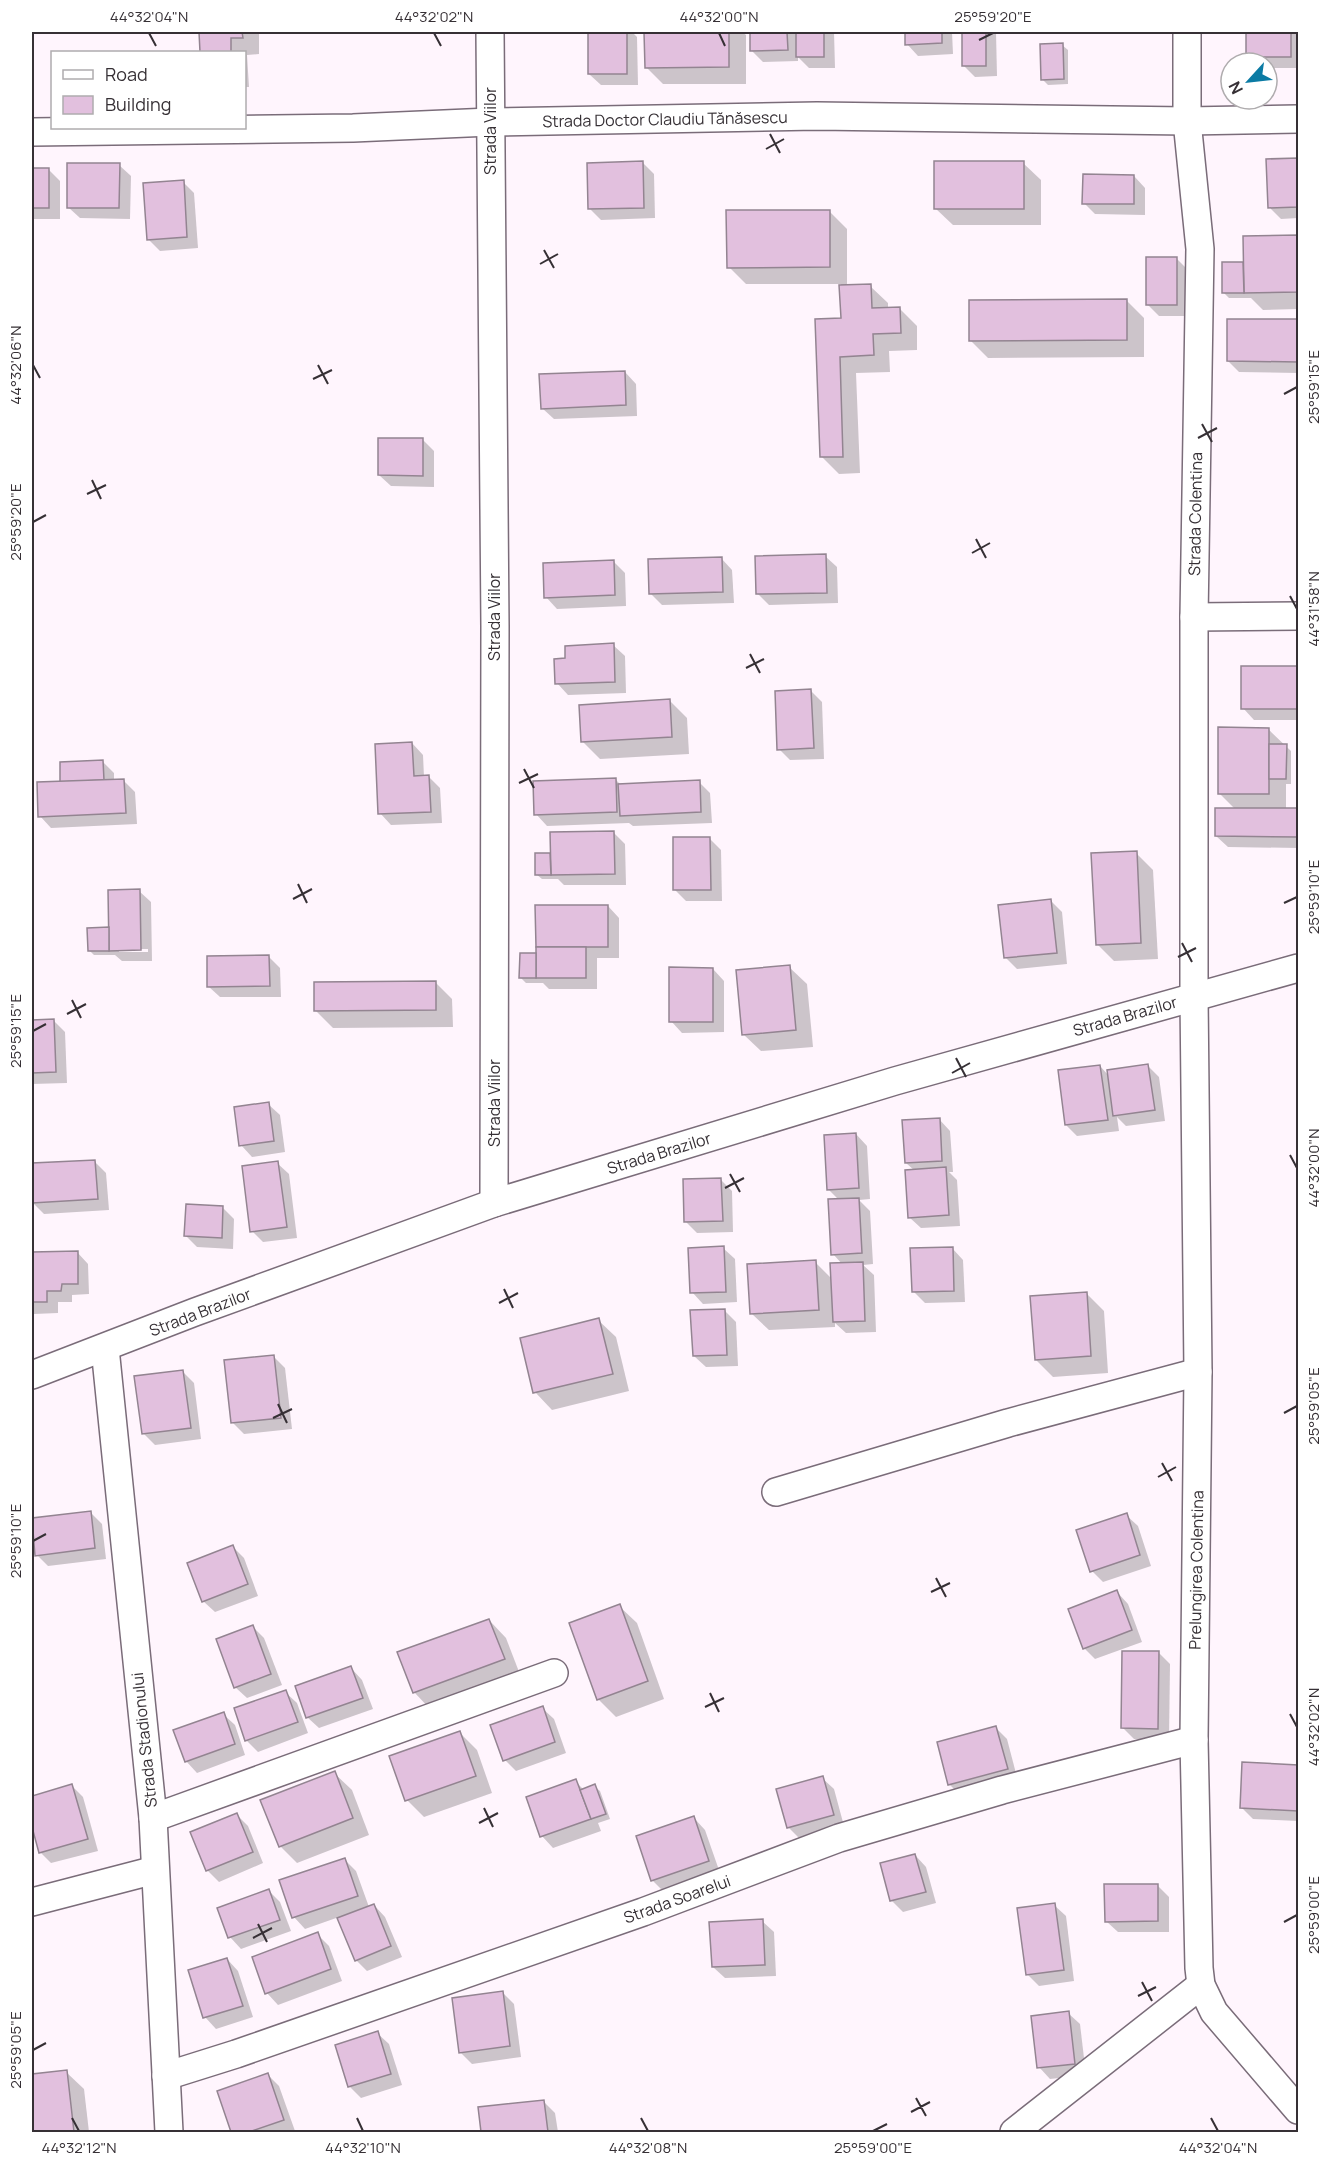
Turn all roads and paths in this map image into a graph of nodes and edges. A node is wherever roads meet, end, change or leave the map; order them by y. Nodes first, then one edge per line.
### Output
1 (490, 32) edge
2 (1187, 32) edge
3 (1299, 119) edge
4 (490, 122) junction
5 (1187, 122) junction
6 (32, 132) edge
7 (1299, 616) edge
8 (1194, 617) junction
9 (1299, 968) edge
10 (1194, 996) junction
11 (494, 1203) junction
12 (105, 1348) junction
13 (1198, 1372) junction
14 (32, 1375) edge
15 (776, 1491) dead end
16 (554, 1673) dead end
17 (1194, 1740) junction
18 (153, 1818) junction
19 (155, 1870) junction
20 (32, 1902) edge
21 (1201, 1985) junction
22 (166, 2076) junction
23 (1299, 2110) edge
24 (169, 2133) edge
25 (1014, 2133) edge

1 - 4 street, Strada Viilor
2 - 5 street, Strada Colentina
3 - 5 street, Strada Doctor Claudiu Tănăsescu
4 - 5 street, Strada Doctor Claudiu Tănăsescu
4 - 6 street, Strada Doctor Claudiu Tănăsescu
4 - 11 street, Strada Viilor
5 - 8 street, Strada Colentina
7 - 8 street
8 - 10 street, Strada Colentina
9 - 10 street, Strada Brazilor
10 - 11 street, Strada Brazilor
10 - 13 street, Prelungirea Colentina
11 - 12 street, Strada Brazilor
12 - 14 street, Strada Brazilor
12 - 18 street, Strada Stadionului
13 - 15 street
13 - 17 street, Prelungirea Colentina
16 - 18 street
17 - 21 street, Prelungirea Colentina
17 - 22 street, Strada Soarelui
18 - 19 street, Strada Stadionului
19 - 20 street
19 - 22 street, Strada Stadionului
21 - 23 street, Prelungirea Colentina
21 - 25 street
22 - 24 street, Strada Stadionului

